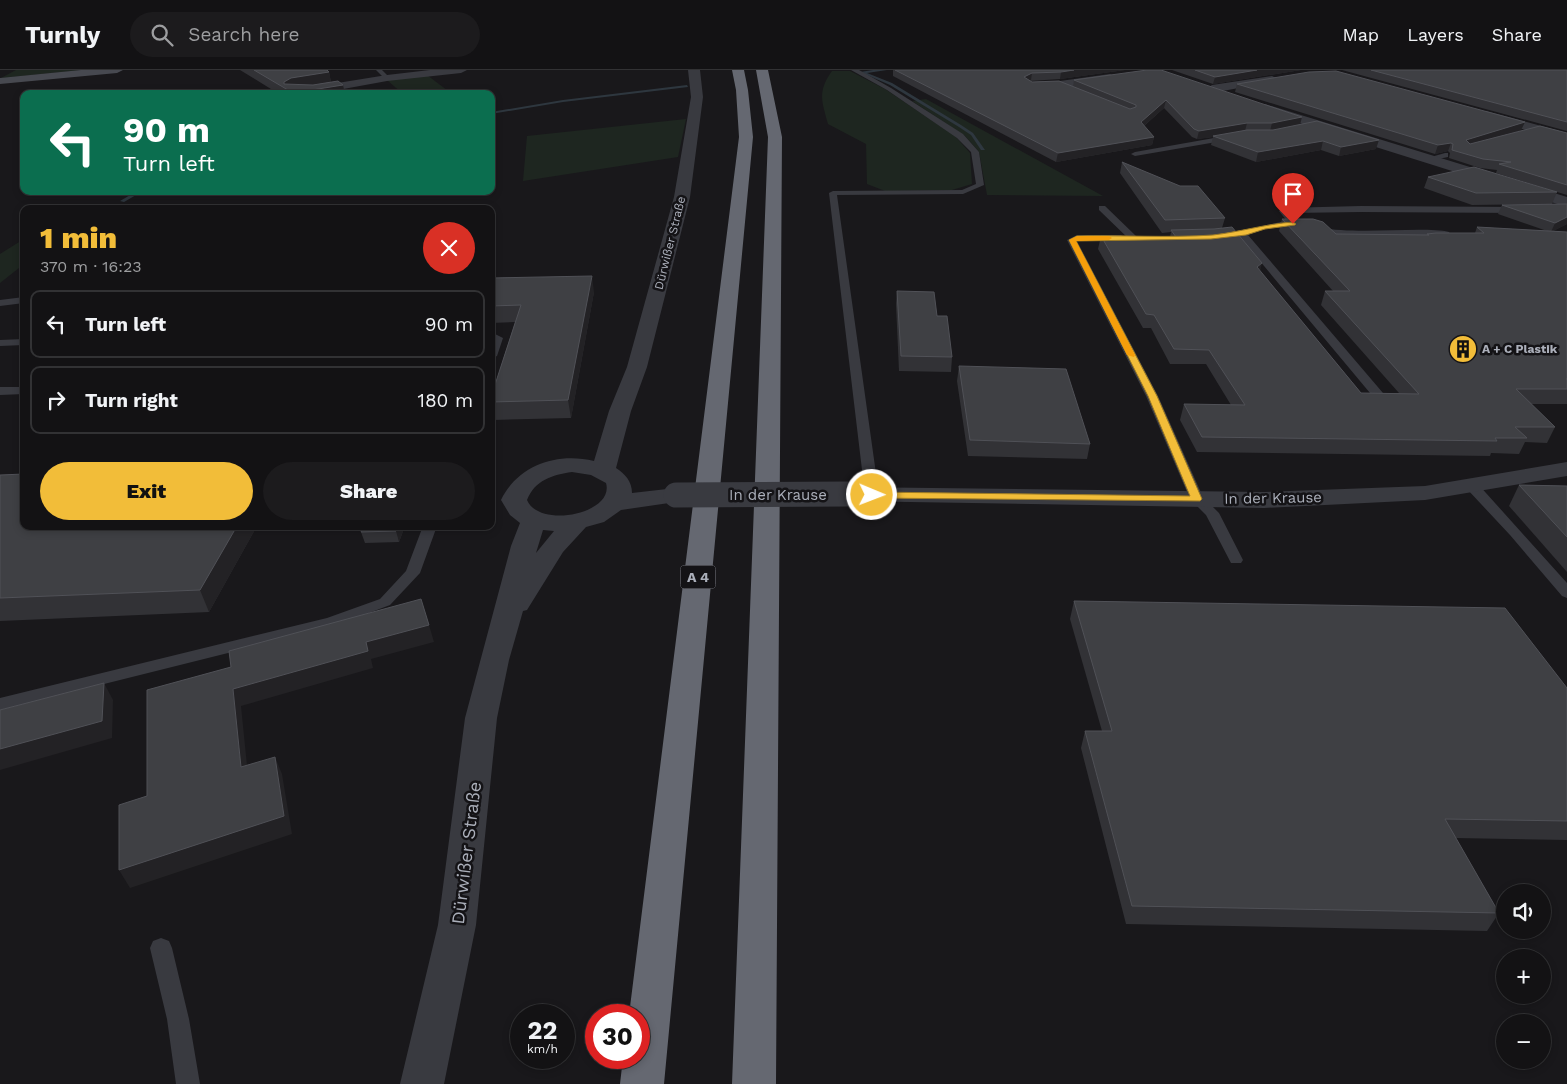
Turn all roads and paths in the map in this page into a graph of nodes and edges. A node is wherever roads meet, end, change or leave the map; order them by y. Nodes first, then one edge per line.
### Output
1 (117, 70) edge
2 (461, 70) edge
3 (694, 70) edge
4 (738, 70) edge
5 (762, 70) edge
6 (854, 70) edge
7 (383, 74) edge
8 (1118, 76) edge
9 (1288, 77) edge
10 (0, 81) edge
11 (1031, 85) edge
12 (312, 90) edge
13 (1475, 111) edge
14 (1321, 125) junction
15 (1306, 129) edge
16 (1539, 129) junction
17 (1519, 134) edge
18 (1236, 136) edge
19 (1567, 137) edge
20 (1135, 154) edge
21 (1445, 155) edge
22 (1428, 159) junction
23 (1565, 207) edge
24 (1102, 208) dead end
25 (1528, 210) edge
26 (1293, 224) junction
27 (1241, 233) junction
28 (1455, 234) edge
29 (1211, 237) edge
30 (20, 300) edge
31 (0, 303) edge
32 (20, 342) edge
33 (0, 343) edge
34 (0, 390) edge
35 (20, 390) edge
36 (1379, 396) edge
37 (620, 412) junction
38 (572, 465) junction
39 (1567, 469) edge
40 (1472, 486) junction
41 (622, 489) junction
42 (860, 495) junction
43 (1197, 499) junction
44 (534, 520) junction
45 (577, 522) junction
46 (429, 530) edge
47 (1236, 560) dead end
48 (1567, 593) edge
49 (506, 622) junction
50 (0, 704) edge
51 (162, 948) dead end
52 (188, 1084) edge
53 (422, 1084) edge
54 (642, 1084) edge
55 (754, 1084) edge

1 - 10 main road
2 - 7 street
3 - 37 street, Dürwißer Straße
4 - 54 highway, A 4
5 - 55 highway
6 - 42 lane
7 - 12 street
8 - 11 street
9 - 14 street
13 - 16 street
14 - 15 lane
14 - 22 street
16 - 17 lane
16 - 19 street
18 - 20 lane
21 - 22 lane
22 - 23 street
24 - 43 lane
25 - 26 lane
26 - 27 lane
26 - 28 lane
27 - 29 lane
27 - 36 lane
30 - 31 lane
32 - 33 lane
34 - 35 lane
37 - 38 street, Dürwißer Straße
37 - 41 street, Dürwißer Straße
38 - 41 street
38 - 44 street
39 - 40 street, In der Krause
40 - 43 street, In der Krause
40 - 48 lane
41 - 42 street, In der Krause, bridge
41 - 45 street
42 - 43 street, In der Krause
43 - 47 lane
44 - 45 street
44 - 49 street, Dürwißer Straße
45 - 49 street, Dürwißer Straße
46 - 50 lane
49 - 53 street, Dürwißer Straße
51 - 52 lane

